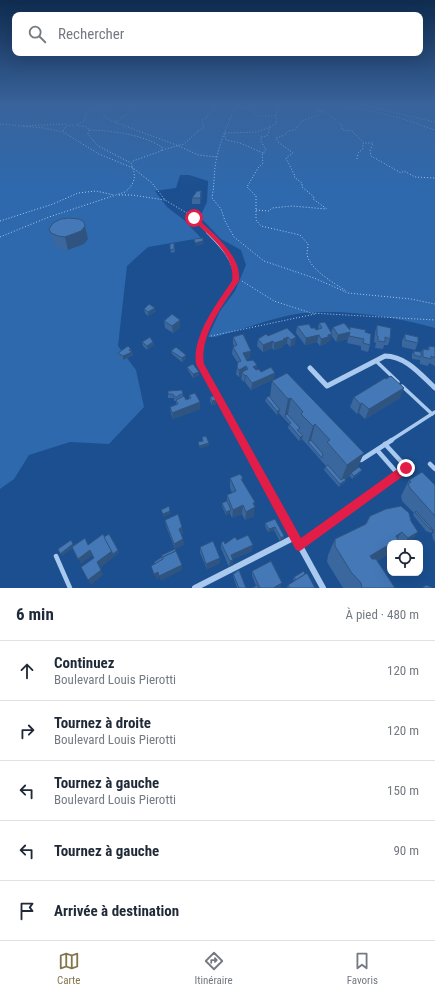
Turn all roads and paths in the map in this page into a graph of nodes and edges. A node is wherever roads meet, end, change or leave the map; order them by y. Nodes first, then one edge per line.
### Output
1 (59, 131) edge
2 (89, 131) edge
3 (102, 131) edge
4 (140, 131) edge
5 (196, 131) edge
6 (258, 131) edge
7 (269, 131) edge
8 (288, 131) edge
9 (352, 131) edge
10 (63, 132) joint
11 (224, 133) junction
12 (364, 143) junction
13 (179, 146) junction
14 (161, 150) junction
15 (264, 153) junction
16 (368, 155) dead end
17 (370, 156) junction
18 (218, 157) junction
19 (357, 159) dead end
20 (132, 163) junction
21 (133, 168) junction
22 (435, 178) edge
23 (116, 195) junction
24 (165, 200) junction
25 (256, 210) junction
26 (194, 218) joint
27 (0, 221) edge
28 (0, 237) edge
29 (236, 275) junction
30 (348, 293) junction
31 (435, 304) edge
32 (318, 314) junction
33 (435, 320) edge
34 (204, 336) junction
35 (376, 361) junction
36 (310, 368) dead end
37 (435, 388) edge
38 (433, 413) edge
39 (385, 444) junction
40 (376, 450) junction
41 (356, 454) edge
42 (430, 464) dead end
43 (435, 469) edge
44 (398, 474) junction
45 (295, 537) junction
46 (300, 546) junction
47 (56, 556) dead end
48 (70, 588) edge
49 (195, 588) edge
50 (323, 588) edge

1 - 10 path
2 - 20 path
3 - 14 path
4 - 13 path
5 - 13 path
6 - 11 path
7 - 15 path
8 - 25 path
9 - 12 path
10 - 21 path
11 - 15 path
11 - 18 path
12 - 17 path
12 - 19 path
13 - 14 path
13 - 18 path
14 - 20 path
15 - 25 path
16 - 17 path
17 - 22 path
18 - 30 path
20 - 21 path
21 - 23 path
21 - 24 path
23 - 24 path
23 - 27 path
23 - 28 path
24 - 26 path
25 - 30 path
26 - 29 street
29 - 32 path
29 - 34 street
30 - 31 path
32 - 33 path
32 - 34 path
34 - 45 street
35 - 36 street
35 - 37 street
35 - 38 lane
38 - 39 lane
39 - 40 lane
39 - 44 lane
40 - 41 lane
40 - 44 lane
42 - 43 lane
44 - 46 lane
45 - 46 street
45 - 49 street
46 - 50 street
47 - 48 lane

